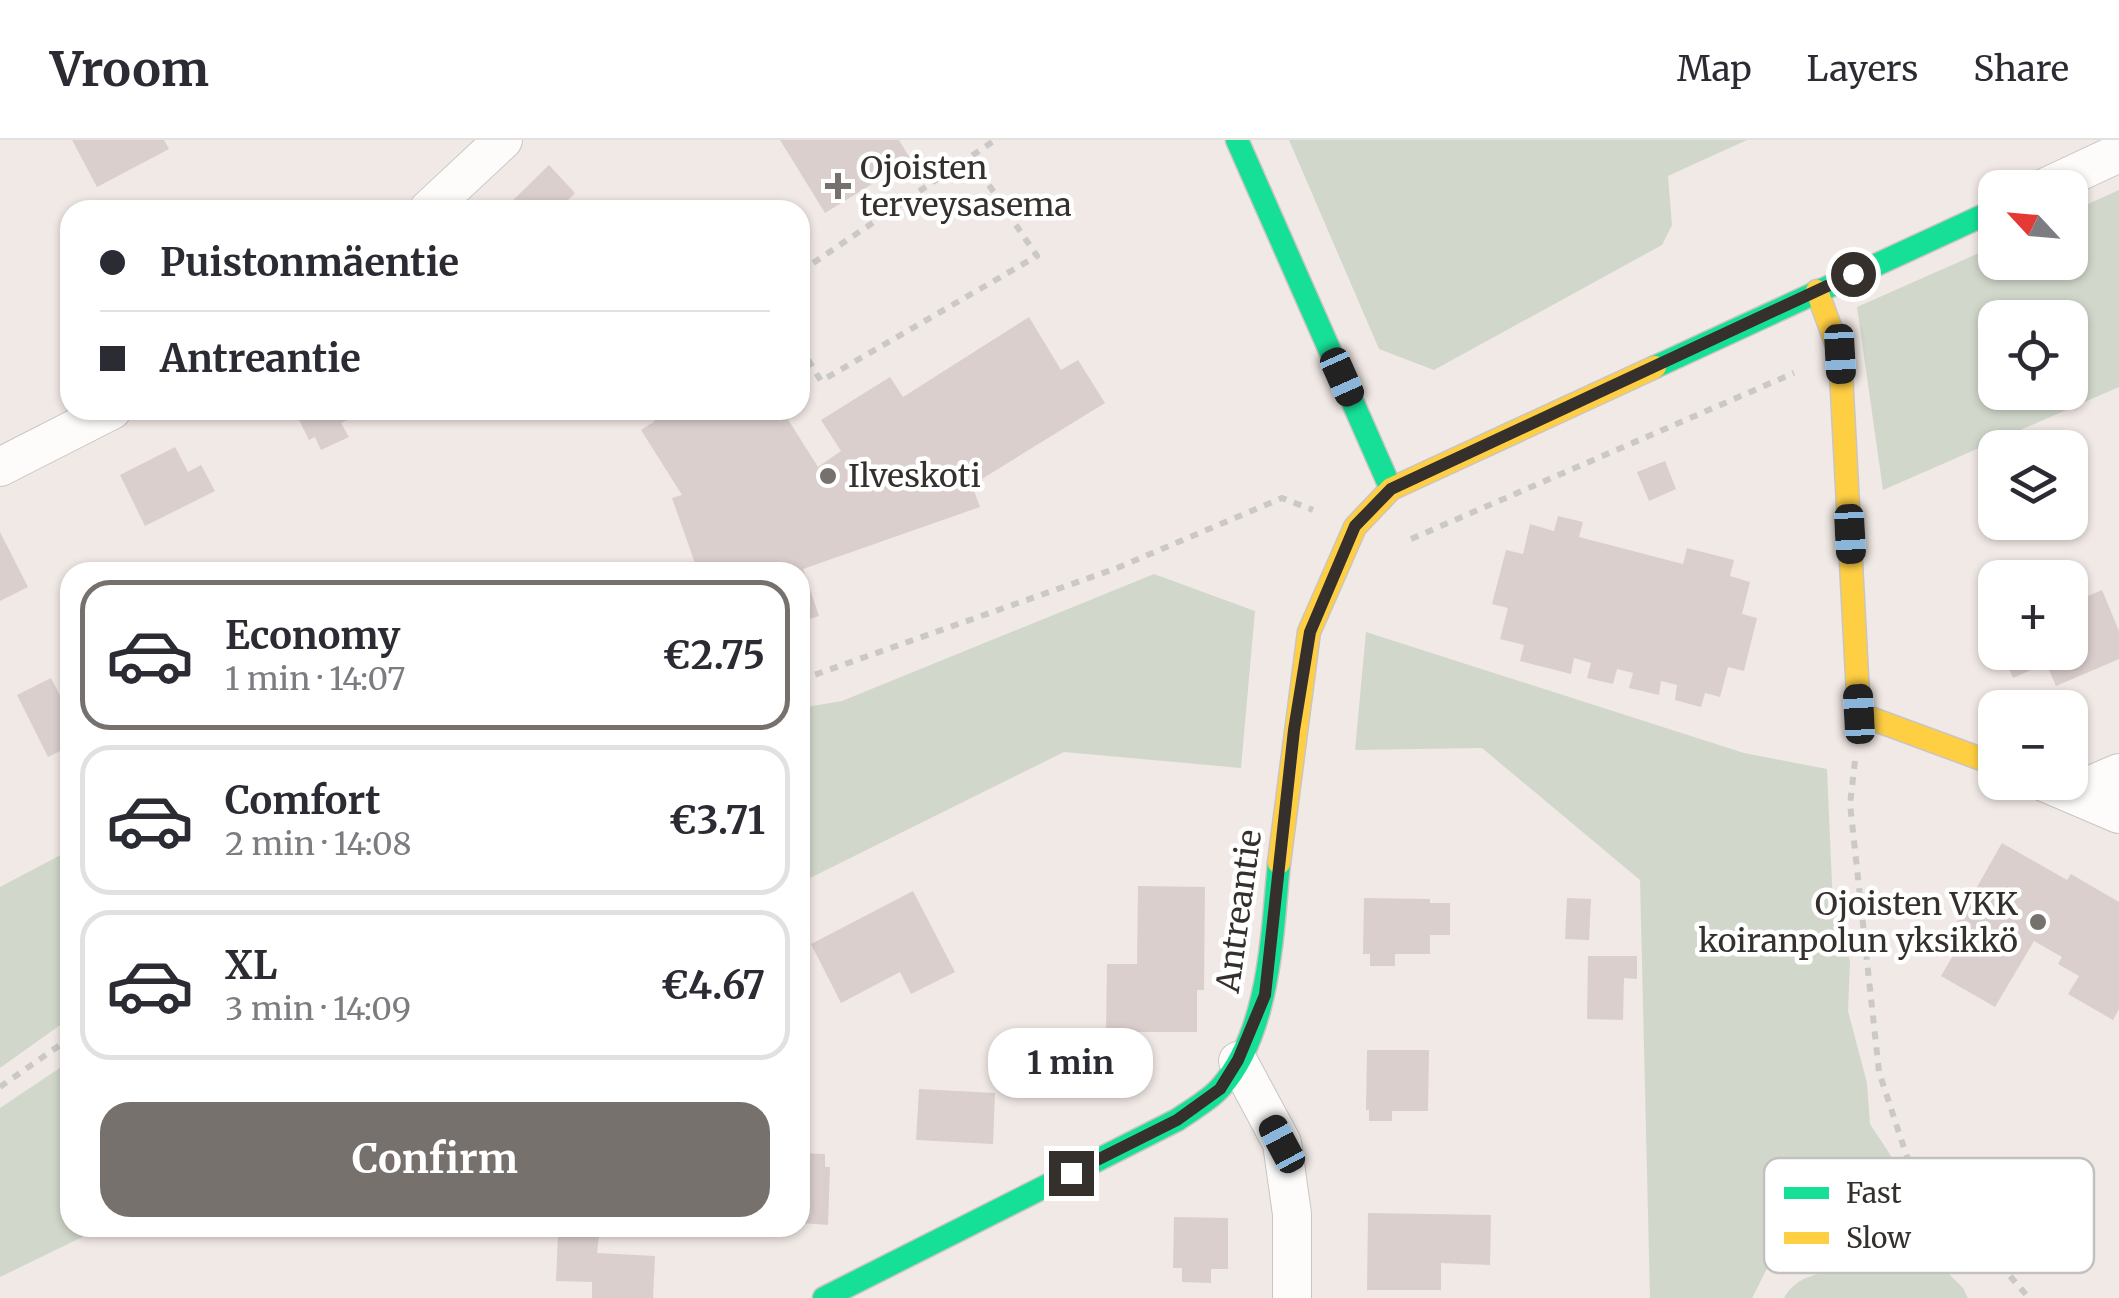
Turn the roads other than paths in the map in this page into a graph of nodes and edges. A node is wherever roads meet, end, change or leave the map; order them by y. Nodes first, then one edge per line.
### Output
1 (503, 140) edge
2 (1237, 140) edge
3 (2119, 153) edge
4 (2083, 170) edge
5 (439, 200) edge
6 (1978, 218) edge
7 (1817, 291) junction
8 (92, 420) edge
9 (0, 467) edge
10 (1391, 489) junction
11 (1978, 758) edge
12 (2119, 773) edge
13 (2088, 781) edge
14 (2086, 800) edge
15 (2119, 814) edge
16 (1238, 1060) junction
17 (824, 1298) edge
18 (1292, 1298) edge

1 - 5 street
2 - 10 street
3 - 4 street
6 - 7 street
7 - 10 street
7 - 11 street
8 - 9 street
10 - 16 street, Antreantie
12 - 13 street
14 - 15 street
16 - 17 street, Antreantie
16 - 18 street

